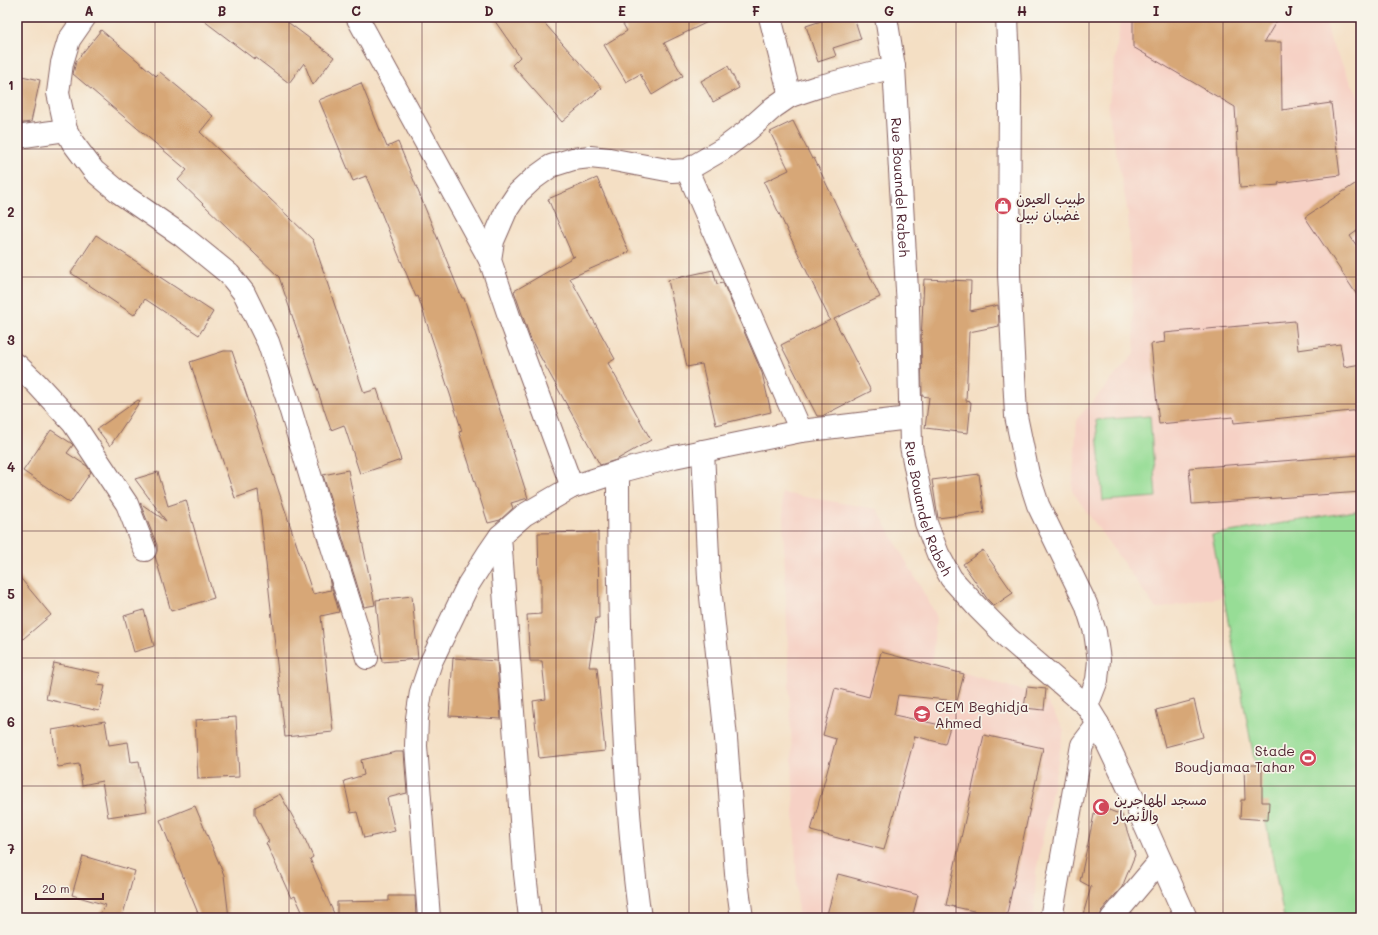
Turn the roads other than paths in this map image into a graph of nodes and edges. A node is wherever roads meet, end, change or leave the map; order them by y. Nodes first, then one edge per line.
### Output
1 (85, 17) edge
2 (357, 17) edge
3 (770, 17) edge
4 (886, 17) edge
5 (1007, 17) edge
6 (894, 67) junction
7 (790, 96) junction
8 (66, 130) junction
9 (17, 137) edge
10 (687, 170) junction
11 (490, 260) junction
12 (17, 364) edge
13 (909, 418) junction
14 (801, 430) junction
15 (704, 451) junction
16 (618, 472) junction
17 (572, 487) junction
18 (500, 536) junction
19 (145, 550) dead end
20 (367, 658) dead end
21 (1092, 715) junction
22 (1160, 861) junction
23 (429, 918) edge
24 (530, 918) edge
25 (640, 918) edge
26 (742, 918) edge
27 (1051, 918) edge
28 (1112, 918) edge
29 (1186, 918) edge

1 - 8 street
2 - 11 street
3 - 7 street
4 - 6 street, Rue Bouandel Rabeh
5 - 21 street
6 - 7 street
6 - 13 street, Rue Bouandel Rabeh
7 - 10 street
8 - 9 street
8 - 20 street
10 - 11 street
10 - 14 street
11 - 17 street
12 - 19 street
13 - 14 street
13 - 21 street, Rue Bouandel Rabeh
14 - 15 street
15 - 16 street
15 - 26 street
16 - 17 street
16 - 25 street
17 - 18 street
18 - 23 street
18 - 24 street
21 - 22 street, Rue Bouandel Rabeh
21 - 27 street
22 - 28 street
22 - 29 street, Rue Bouandel Rabeh

